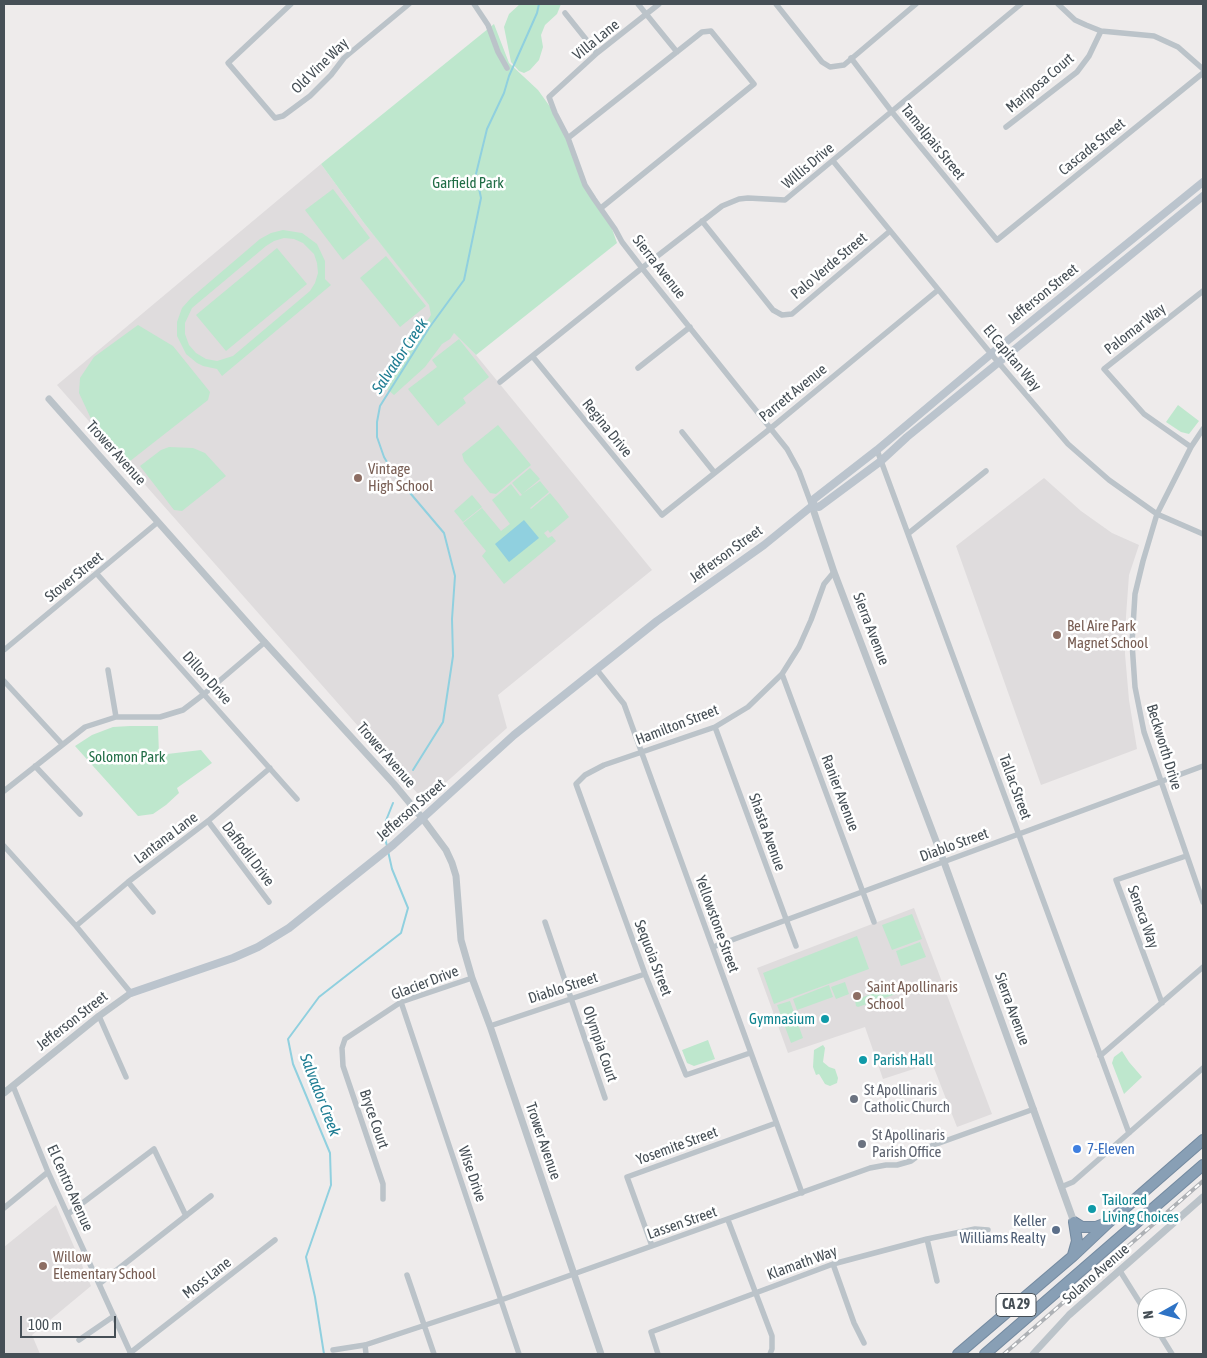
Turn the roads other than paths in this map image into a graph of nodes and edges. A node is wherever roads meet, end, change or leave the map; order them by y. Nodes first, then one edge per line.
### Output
1 (291, 4) edge
2 (409, 4) edge
3 (474, 4) edge
4 (638, 4) edge
5 (659, 4) edge
6 (776, 4) edge
7 (916, 4) edge
8 (1021, 4) edge
9 (1058, 4) edge
10 (565, 13) dead end
11 (646, 15) junction
12 (1101, 30) junction
13 (677, 52) junction
14 (597, 54) junction
15 (851, 58) junction
16 (507, 68) dead end
17 (1203, 71) edge
18 (549, 97) joint
19 (892, 112) junction
20 (1006, 127) dead end
21 (568, 138) junction
22 (833, 161) junction
23 (1203, 182) edge
24 (1203, 196) edge
25 (601, 208) junction
26 (702, 221) junction
27 (890, 231) junction
28 (997, 240) joint
29 (642, 268) junction
30 (938, 290) junction
31 (1203, 291) edge
32 (690, 327) junction
33 (991, 354) junction
34 (533, 357) junction
35 (999, 363) junction
36 (638, 368) dead end
37 (500, 382) dead end
38 (48, 399) dead end
39 (771, 428) junction
40 (1203, 429) edge
41 (682, 432) dead end
42 (1191, 447) junction
43 (877, 450) junction
44 (882, 461) junction
45 (986, 471) dead end
46 (714, 472) junction
47 (812, 506) junction
48 (662, 514) joint
49 (1157, 514) junction
50 (158, 522) junction
51 (909, 533) junction
52 (1203, 534) edge
53 (834, 572) junction
54 (97, 574) junction
55 (265, 642) junction
56 (4, 650) edge
57 (108, 670) dead end
58 (597, 670) junction
59 (782, 674) junction
60 (4, 681) edge
61 (204, 694) junction
62 (116, 717) junction
63 (715, 727) junction
64 (62, 744) junction
65 (641, 752) junction
66 (35, 766) junction
67 (1203, 766) edge
68 (270, 768) junction
69 (1161, 782) junction
70 (576, 784) joint
71 (4, 791) edge
72 (297, 799) dead end
73 (80, 814) dead end
74 (423, 819) junction
75 (208, 821) junction
76 (1019, 834) junction
77 (4, 846) edge
78 (1186, 856) junction
79 (944, 862) junction
80 (128, 882) junction
81 (864, 892) junction
82 (269, 902) dead end
83 (1203, 902) edge
84 (153, 912) dead end
85 (786, 920) junction
86 (545, 922) dead end
87 (874, 922) dead end
88 (76, 926) junction
89 (796, 946) dead end
90 (713, 947) junction
91 (1203, 967) edge
92 (645, 974) junction
93 (472, 978) junction
94 (132, 993) junction
95 (571, 999) junction
96 (401, 1002) junction
97 (1162, 1003) junction
98 (99, 1016) junction
99 (490, 1026) junction
100 (342, 1048) joint
101 (750, 1053) junction
102 (1100, 1056) junction
103 (1203, 1068) edge
104 (126, 1077) dead end
105 (13, 1086) junction
106 (4, 1093) edge
107 (605, 1098) dead end
108 (1034, 1109) junction
109 (776, 1123) junction
110 (1129, 1132) junction
111 (1203, 1140) edge
112 (1203, 1165) edge
113 (48, 1172) junction
114 (1062, 1188) junction
115 (802, 1193) junction
116 (211, 1196) dead end
117 (1203, 1198) edge
118 (383, 1199) dead end
119 (4, 1208) edge
120 (68, 1214) junction
121 (186, 1216) junction
122 (728, 1220) junction
123 (1074, 1222) junction
124 (1109, 1222) junction
125 (988, 1230) dead end
126 (927, 1239) junction
127 (275, 1240) dead end
128 (652, 1246) junction
129 (1073, 1256) junction
130 (833, 1264) junction
131 (1120, 1271) junction
132 (408, 1275) dead end
133 (574, 1275) junction
134 (937, 1281) dead end
135 (99, 1284) junction
136 (756, 1294) junction
137 (1137, 1298) edge
138 (501, 1300) junction
139 (114, 1316) junction
140 (424, 1326) junction
141 (1162, 1338) edge
142 (79, 1340) dead end
143 (864, 1342) dead end
144 (365, 1345) junction
145 (333, 1350) dead end
146 (130, 1354) edge
147 (366, 1354) edge
148 (434, 1354) edge
149 (519, 1354) edge
150 (601, 1354) edge
151 (658, 1354) edge
152 (770, 1354) edge
153 (958, 1354) edge
154 (985, 1354) edge
155 (1033, 1354) edge
156 (1172, 1354) edge

1 - 2 street, Old Vine Way
3 - 16 street
4 - 11 street
5 - 11 street, Villa Lane
6 - 15 street
7 - 15 street
8 - 19 street, Willis Drive
9 - 12 street
10 - 14 street
11 - 13 street
11 - 14 street, Villa Lane
12 - 17 street
12 - 20 street, Mariposa Court
13 - 21 street
13 - 25 street
14 - 18 street, Villa Lane
15 - 19 street, Tamalpais Street
17 - 28 street, Cascade Street
18 - 21 street, Sierra Avenue
19 - 22 street, Willis Drive
19 - 28 street, Tamalpais Street
21 - 25 street, Sierra Avenue
22 - 26 street, Willis Drive
22 - 27 street, El Capitan Way
23 - 33 main road, Jefferson Street
24 - 35 main road, Jefferson Street
25 - 29 street, Sierra Avenue
26 - 27 street, Palo Verde Street
26 - 29 street, Willis Drive
27 - 30 street, El Capitan Way
29 - 32 street, Sierra Avenue
29 - 34 street, Willis Drive
30 - 33 street, El Capitan Way
30 - 39 street, Parrett Avenue
31 - 42 street, Palomar Way
32 - 36 street
32 - 39 street, Sierra Avenue
33 - 35 street, El Capitan Way
33 - 43 main road, Jefferson Street
34 - 37 street, Willis Drive
34 - 48 street, Regina Drive
35 - 44 main road, Jefferson Street
35 - 49 street, El Capitan Way
38 - 50 street, Trower Avenue
39 - 46 street, Parrett Avenue
39 - 47 street, Sierra Avenue
40 - 42 street, Beckworth Drive
41 - 46 street
42 - 49 street, Beckworth Drive
43 - 44 street, Tallac Street
43 - 47 main road, Jefferson Street
44 - 47 main road, Jefferson Street
44 - 51 street, Tallac Street
45 - 51 street
46 - 48 street, Parrett Avenue
47 - 53 street, Sierra Avenue
47 - 58 main road, Jefferson Street
49 - 52 street, El Capitan Way
49 - 69 street, Beckworth Drive
50 - 54 street, Stover Street
50 - 55 street, Trower Avenue
51 - 76 street, Tallac Street
53 - 59 street, Hamilton Street
53 - 79 street, Sierra Avenue
54 - 56 street, Stover Street
54 - 61 street, Dillon Drive
55 - 61 street
55 - 74 street, Trower Avenue
57 - 62 street
58 - 65 street, Yellowstone Street
58 - 74 main road, Jefferson Street
59 - 63 street, Hamilton Street
59 - 81 street, Ranier Avenue
60 - 64 street
61 - 62 street
61 - 68 street, Dillon Drive
62 - 64 street
63 - 65 street, Hamilton Street
63 - 85 street, Shasta Avenue
64 - 66 street
65 - 70 street, Hamilton Street
65 - 90 street, Yellowstone Street
66 - 71 street
66 - 73 street
67 - 69 street, Diablo Street
68 - 72 street, Dillon Drive
68 - 75 street, Lantana Lane
69 - 76 street, Diablo Street
69 - 78 street, Beckworth Drive
70 - 92 street, Sequoia Street
74 - 93 street, Trower Avenue
74 - 94 main road, Jefferson Street
75 - 80 street, Lantana Lane
75 - 82 street, Daffodil Drive
76 - 79 street, Diablo Street
76 - 102 street, Tallac Street
77 - 88 street
78 - 83 street, Beckworth Drive
78 - 97 street, Seneca Way
79 - 81 street, Diablo Street
79 - 108 street, Sierra Avenue
80 - 84 street
80 - 88 street, Lantana Lane
81 - 85 street, Diablo Street
81 - 87 street, Ranier Avenue
85 - 89 street, Shasta Avenue
85 - 90 street, Diablo Street
86 - 95 street, Olympia Court
88 - 94 street
90 - 101 street, Yellowstone Street
91 - 97 street
92 - 95 street, Diablo Street
92 - 101 street, Sequoia Street
93 - 96 street, Glacier Drive
93 - 99 street, Trower Avenue
94 - 98 street, Jefferson Street
95 - 99 street, Diablo Street
95 - 107 street, Olympia Court
96 - 100 street, Glacier Drive
96 - 138 street, Wise Drive
97 - 102 street
98 - 104 street
98 - 105 street, Jefferson Street
99 - 133 street, Trower Avenue
100 - 118 street, Bryce Court
101 - 109 street, Yellowstone Street
102 - 110 street, Tallac Street
103 - 110 street
105 - 106 street, Jefferson Street
105 - 113 street, El Centro Avenue
108 - 114 street, Sierra Avenue
108 - 115 street, Lassen Street
109 - 115 street, Yellowstone Street
109 - 128 street, Yosemite Street
110 - 114 street
111 - 124 highway, CA 29
112 - 154 highway, CA 29
113 - 119 street
113 - 120 street, El Centro Avenue
114 - 123 street, Sierra Avenue
115 - 122 street, Lassen Street
116 - 121 street
117 - 131 street, Solano Avenue
120 - 121 street
120 - 135 street, El Centro Avenue
121 - 135 street
122 - 128 street, Lassen Street
122 - 136 street
123 - 124 highway
123 - 129 highway
124 - 129 highway, CA 29
125 - 126 street, Klamath Way
126 - 130 street, Klamath Way
126 - 134 street
127 - 146 street, Moss Lane
128 - 133 street, Lassen Street
129 - 153 highway, CA 29
130 - 136 street, Klamath Way
130 - 143 street
131 - 137 street
131 - 155 street, Solano Avenue
132 - 140 street
133 - 138 street, Lassen Street
133 - 150 street, Trower Avenue
135 - 139 street, El Centro Avenue
136 - 151 street, Klamath Way
136 - 152 street
138 - 140 street, Lassen Street
138 - 149 street, Wise Drive
139 - 142 street
139 - 146 street, El Centro Avenue
140 - 144 street, Lassen Street
140 - 148 street
141 - 156 street
144 - 145 street, Lassen Street
144 - 147 street

